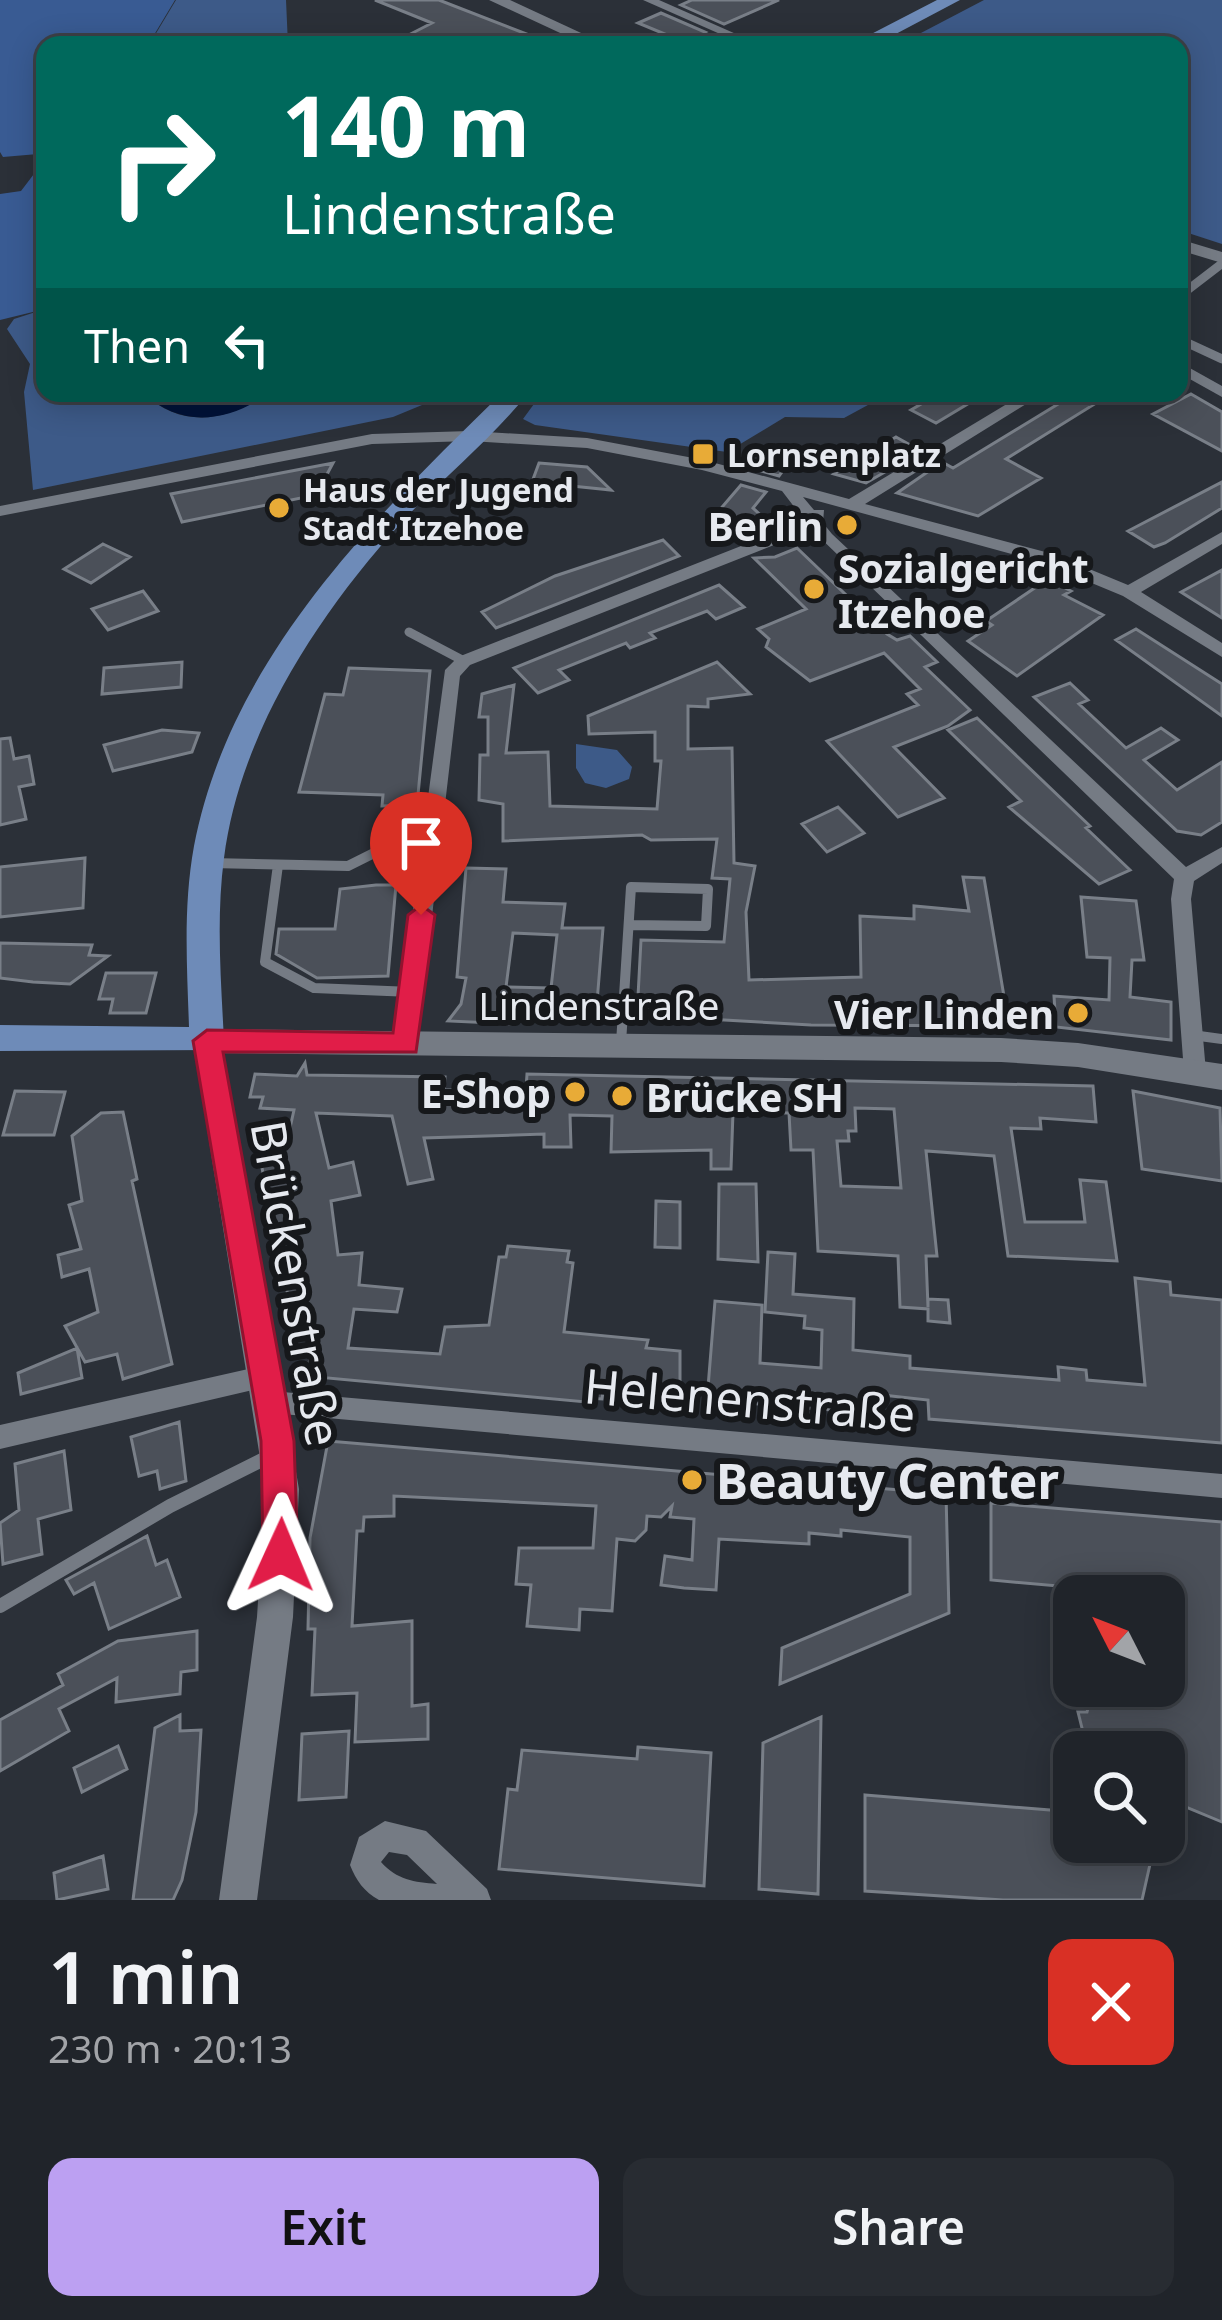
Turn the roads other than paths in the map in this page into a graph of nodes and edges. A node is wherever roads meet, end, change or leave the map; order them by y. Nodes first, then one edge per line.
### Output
1 (497, 0) edge
2 (649, 0) edge
3 (951, 0) edge
4 (579, 36) edge
5 (734, 36) edge
6 (878, 36) edge
7 (1188, 247) edge
8 (1222, 260) edge
9 (1188, 290) edge
10 (1188, 343) edge
11 (1222, 359) edge
12 (1188, 373) edge
13 (1222, 392) edge
14 (506, 402) edge
15 (1021, 402) edge
16 (470, 436) junction
17 (787, 487) junction
18 (824, 497) junction
19 (853, 504) junction
20 (0, 511) edge
21 (815, 523) junction
22 (1222, 537) edge
23 (1129, 592) junction
24 (409, 632) dead end
25 (1222, 651) edge
26 (464, 661) junction
27 (430, 837) junction
28 (1222, 854) edge
29 (207, 862) junction
30 (278, 865) junction
31 (1185, 877) junction
32 (629, 925) junction
33 (412, 992) junction
34 (1192, 1035) junction
35 (0, 1038) edge
36 (1222, 1039) edge
37 (207, 1041) junction
38 (406, 1045) junction
39 (620, 1046) junction
40 (1209, 1074) edge
41 (268, 1389) junction
42 (0, 1437) edge
43 (278, 1452) junction
44 (1222, 1486) edge
45 (0, 1606) edge
46 (238, 1900) edge
47 (462, 1900) edge
48 (476, 1900) edge

1 - 4 street
2 - 5 street
3 - 6 main road
7 - 8 street
8 - 9 street
10 - 11 lane
12 - 13 street
14 - 16 main road
15 - 19 street
16 - 17 street
16 - 20 street
16 - 29 main road
17 - 18 street
17 - 21 street
18 - 19 street
18 - 21 street
19 - 23 street
21 - 26 street
21 - 31 street
22 - 23 street
23 - 25 street
24 - 26 lane
26 - 27 street
27 - 30 lane
27 - 33 street
28 - 31 street
29 - 30 lane
29 - 37 main road
30 - 33 lane
31 - 34 street
32 - 32 lane
32 - 39 lane
33 - 38 street
34 - 36 lane
34 - 40 street
35 - 37 main road, Lindenstraße
37 - 38 main road, Lindenstraße
37 - 41 street, Brückenstraße
38 - 39 main road, Lindenstraße
39 - 40 main road, Lindenstraße
41 - 42 street, Helenenstraße
41 - 43 street, Brückenstraße
41 - 44 street, Helenenstraße
43 - 45 lane
43 - 46 street, Brückenstraße
47 - 48 street

